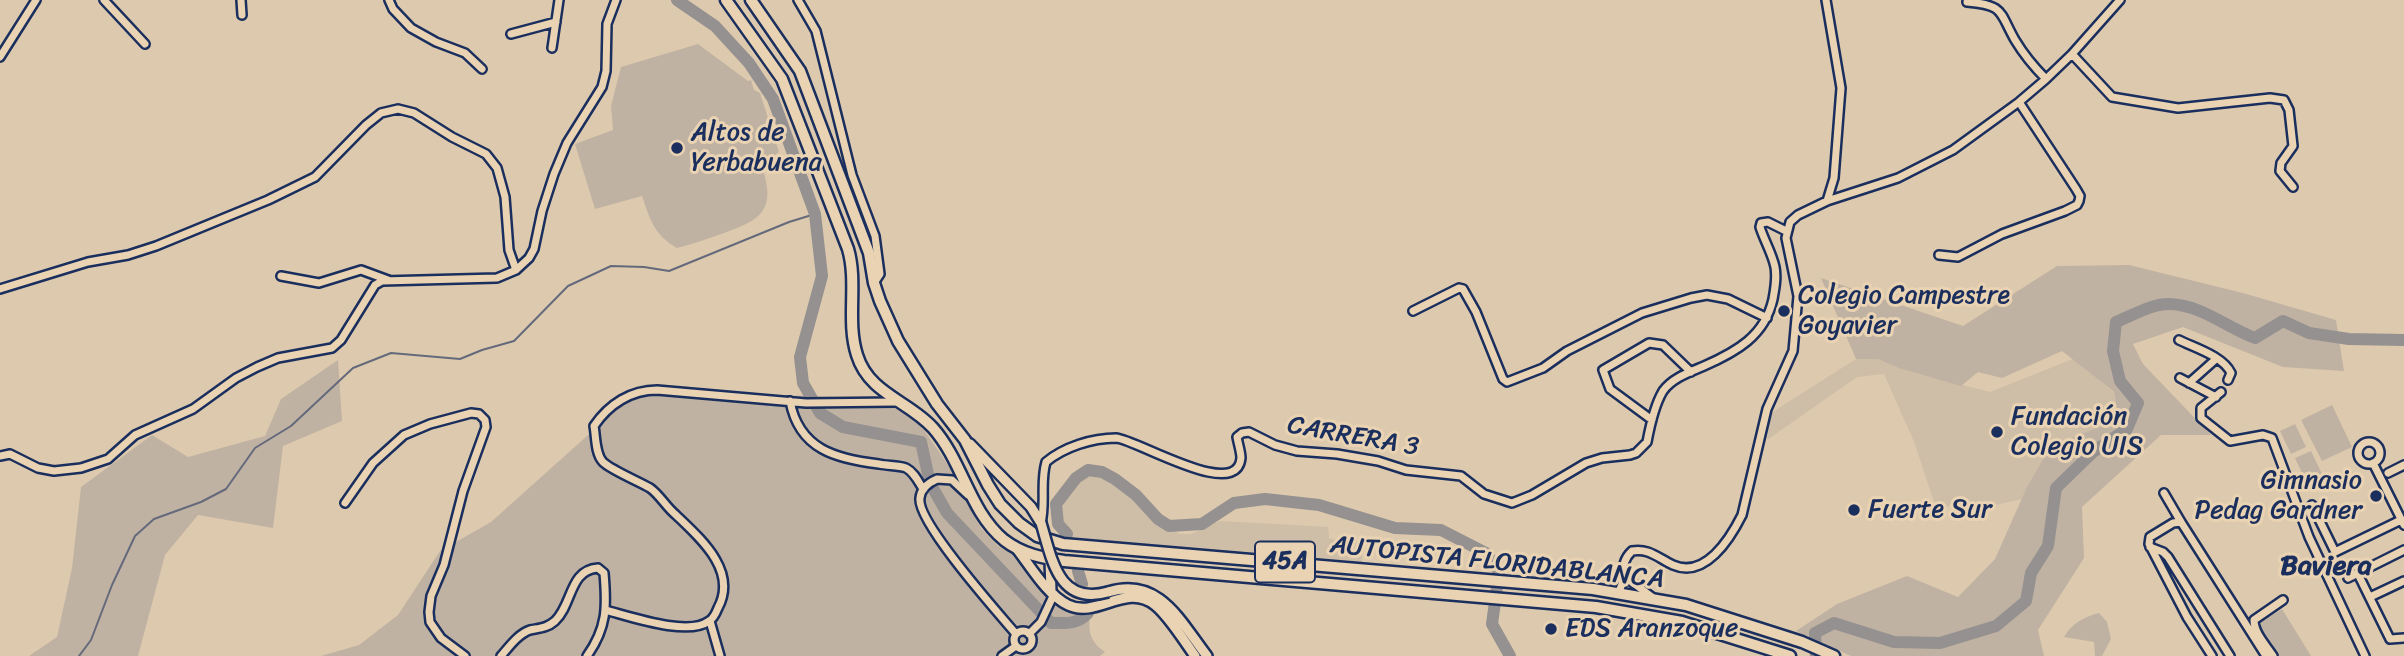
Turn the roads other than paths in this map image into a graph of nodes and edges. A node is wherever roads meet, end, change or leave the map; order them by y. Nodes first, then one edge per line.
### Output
1 (36, 0) edge
2 (104, 0) edge
3 (241, 0) edge
4 (389, 0) edge
5 (559, 0) edge
6 (616, 0) edge
7 (726, 0) edge
8 (751, 0) edge
9 (798, 0) edge
10 (1826, 0) edge
11 (2120, 0) edge
12 (1967, 2) dead end
13 (242, 15) dead end
14 (556, 22) junction
15 (511, 34) dead end
16 (145, 44) dead end
17 (552, 48) dead end
18 (2072, 54) junction
19 (0, 57) edge
20 (482, 69) dead end
21 (2046, 79) junction
22 (2020, 102) junction
23 (2293, 187) dead end
24 (1827, 201) junction
25 (1786, 231) junction
26 (1939, 256) dead end
27 (516, 271) junction
28 (281, 276) dead end
29 (389, 281) junction
30 (874, 283) junction
31 (0, 289) edge
32 (1413, 311) dead end
33 (1767, 318) junction
34 (2179, 340) dead end
35 (2216, 359) junction
36 (1691, 372) junction
37 (2180, 378) dead end
38 (2228, 380) dead end
39 (2189, 383) junction
40 (790, 401) junction
41 (896, 401) junction
42 (1652, 420) junction
43 (965, 440) junction
44 (0, 456) edge
45 (2373, 463) dead end
46 (2404, 465) edge
47 (2388, 473) dead end
48 (925, 486) junction
49 (2164, 493) dead end
50 (345, 503) dead end
51 (975, 504) junction
52 (2312, 505) dead end
53 (2180, 522) junction
54 (2403, 522) edge
55 (1041, 523) junction
56 (2150, 547) junction
57 (1017, 549) junction
58 (2404, 550) edge
59 (1050, 559) junction
60 (2358, 574) junction
61 (1624, 576) junction
62 (2348, 578) dead end
63 (2404, 581) edge
64 (1142, 589) junction
65 (1617, 593) junction
66 (1054, 594) junction
67 (2370, 597) junction
68 (1116, 598) junction
69 (1656, 599) junction
70 (2283, 600) dead end
71 (605, 610) junction
72 (2205, 617) junction
73 (710, 621) junction
74 (2192, 625) junction
75 (1016, 634) junction
76 (1028, 634) junction
77 (2404, 638) edge
78 (1016, 646) junction
79 (1832, 655) edge
80 (466, 656) edge
81 (501, 656) edge
82 (587, 656) edge
83 (720, 656) edge
84 (1002, 656) edge
85 (1195, 656) edge
86 (1207, 656) edge
87 (1790, 656) edge
88 (2212, 656) edge
89 (2230, 656) edge
90 (2266, 656) edge
91 (2273, 656) edge
92 (2365, 656) edge

1 - 19 street
2 - 16 street
3 - 13 street
4 - 20 street
5 - 14 street
6 - 27 street
7 - 41 highway, 45A
8 - 30 highway, 45A
9 - 30 street
10 - 24 street
11 - 18 street
12 - 21 street
14 - 15 street
14 - 17 street
18 - 21 street
18 - 23 street
21 - 22 street
22 - 24 street
22 - 26 street
24 - 25 street
25 - 33 street
25 - 61 street
27 - 29 street
27 - 31 street
28 - 29 street
29 - 44 street
30 - 43 highway, 45A
32 - 33 street
33 - 36 street
34 - 35 street
35 - 38 street
35 - 39 street
36 - 42 street, CARRERA 3
36 - 42 street
37 - 39 street
39 - 92 street
40 - 41 street
40 - 48 street
40 - 73 street
41 - 51 highway, 45A
42 - 55 street, CARRERA 3
43 - 55 main road
43 - 65 highway, AUTOPISTA FLORIDABLANCA / 45A
45 - 54 street
46 - 47 street
48 - 51 street
48 - 75 street
49 - 53 street
50 - 80 street
51 - 57 highway, 45A
52 - 54 street
53 - 56 street
53 - 90 street
55 - 64 main road, bridge
56 - 72 street
56 - 74 street
57 - 59 highway, 45A
57 - 66 main road
58 - 60 street
59 - 66 main road
59 - 87 highway, AUTOPISTA FLORIDABLANCA / 45A
60 - 62 street
60 - 67 street
61 - 65 street
61 - 69 street
63 - 67 street
64 - 68 main road
64 - 86 main road
65 - 69 highway, AUTOPISTA FLORIDABLANCA / 45A
66 - 68 main road
66 - 76 street
67 - 77 street
68 - 85 main road
69 - 79 highway, AUTOPISTA FLORIDABLANCA / 45A
70 - 91 street
71 - 73 street
71 - 81 street
71 - 82 street
72 - 74 street
72 - 89 street
73 - 83 street
74 - 88 street
75 - 76 street
75 - 78 street
76 - 78 street
78 - 84 street

